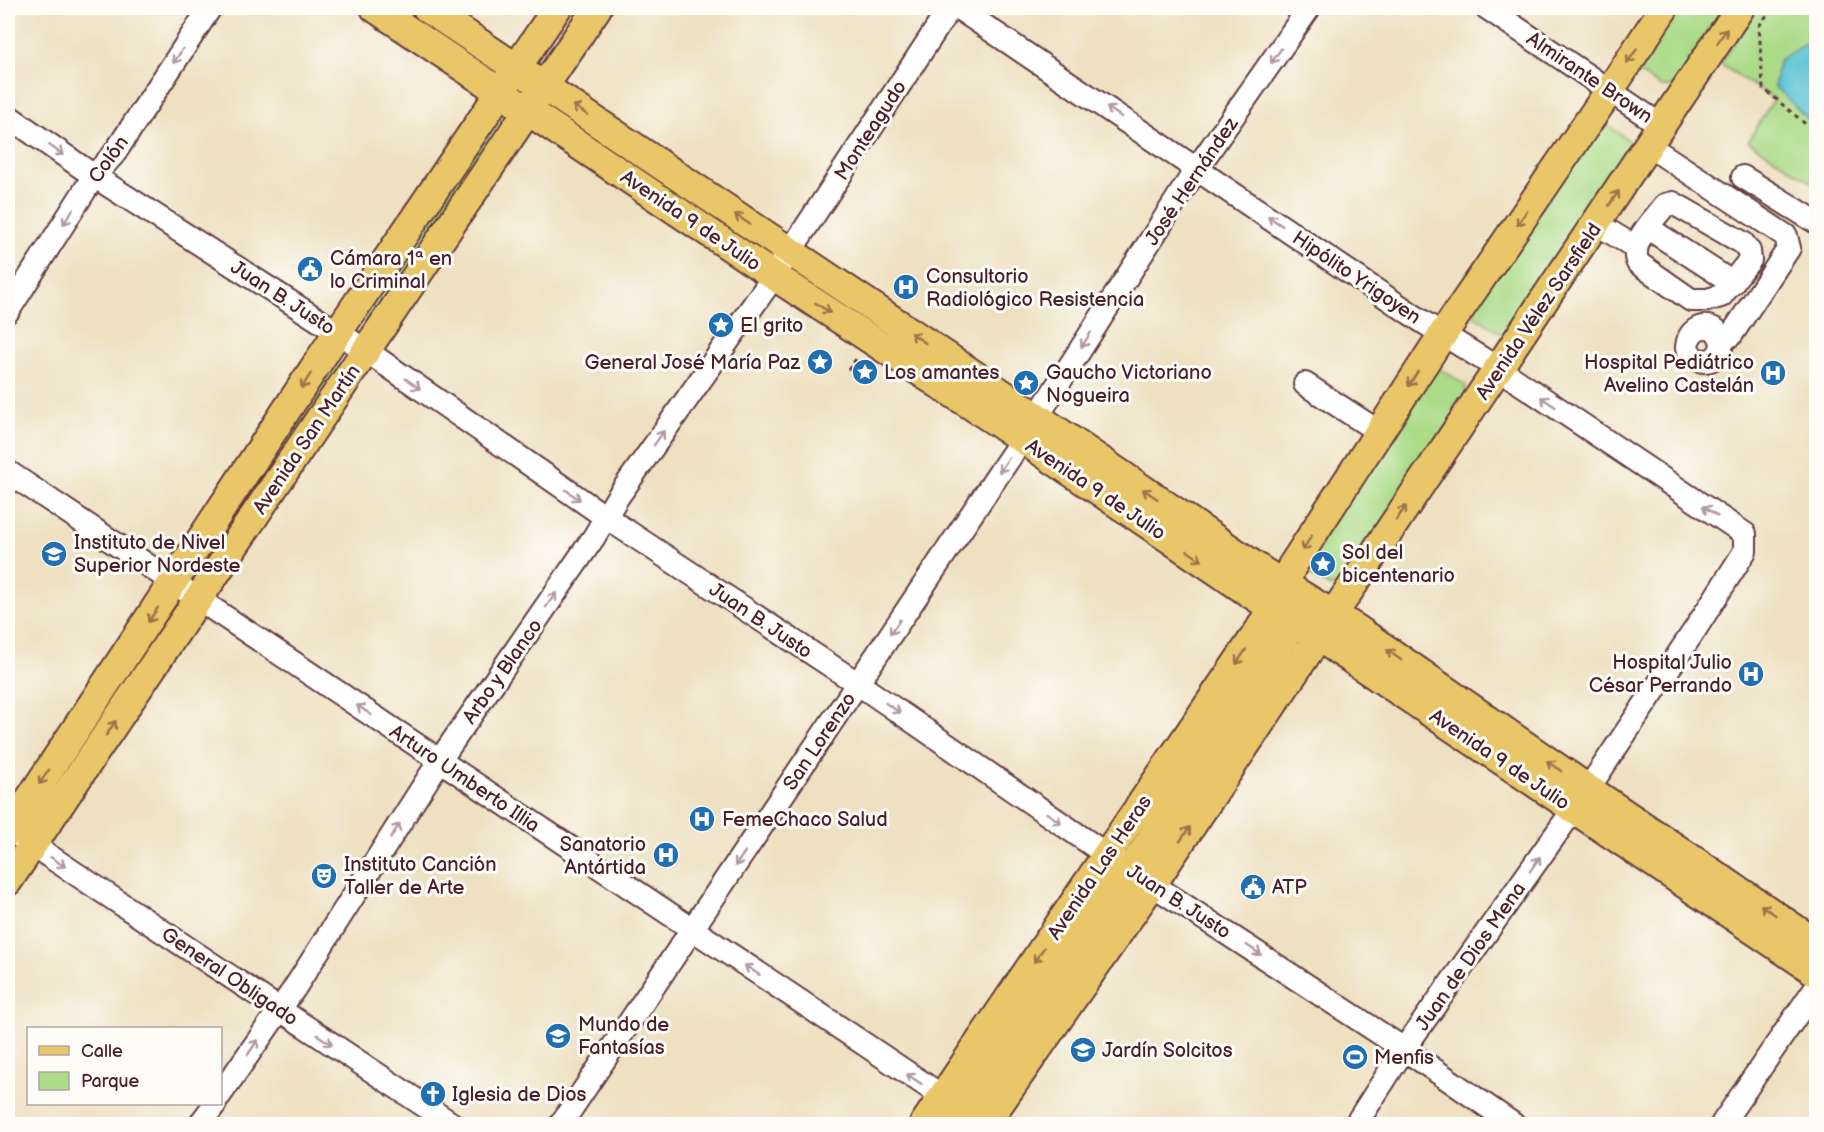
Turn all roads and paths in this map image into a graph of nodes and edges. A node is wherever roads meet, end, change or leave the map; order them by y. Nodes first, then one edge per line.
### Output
1 (210, 8) edge
2 (375, 8) edge
3 (427, 8) edge
4 (557, 8) edge
5 (597, 8) edge
6 (950, 8) edge
7 (958, 8) edge
8 (1309, 8) edge
9 (1487, 8) edge
10 (1664, 8) edge
11 (1740, 8) edge
12 (1772, 8) edge
13 (516, 67) junction
14 (1610, 90) junction
15 (500, 91) junction
16 (536, 98) junction
17 (8, 116) edge
18 (1816, 134) edge
19 (1655, 136) junction
20 (1197, 168) junction
21 (94, 176) junction
22 (1743, 177) dead end
23 (1809, 218) edge
24 (1597, 224) junction
25 (1648, 228) junction
26 (1786, 236) junction
27 (1635, 247) junction
28 (790, 252) junction
29 (774, 276) junction
30 (1733, 283) junction
31 (8, 310) edge
32 (338, 332) junction
33 (1443, 334) junction
34 (1722, 341) dead end
35 (365, 350) junction
36 (861, 352) dead end
37 (1499, 369) junction
38 (848, 370) dead end
39 (1305, 384) dead end
40 (1029, 428) junction
41 (1379, 432) junction
42 (8, 472) edge
43 (607, 518) junction
44 (1744, 551) joint
45 (174, 582) junction
46 (198, 599) junction
47 (1300, 613) junction
48 (857, 683) junction
49 (440, 760) junction
50 (1581, 799) junction
51 (14, 834) edge
52 (1130, 869) junction
53 (8, 881) edge
54 (693, 930) junction
55 (1816, 943) edge
56 (1816, 972) edge
57 (1816, 987) edge
58 (279, 1009) junction
59 (1404, 1049) junction
60 (222, 1092) edge
61 (214, 1105) edge
62 (966, 1116) edge
63 (200, 1125) edge
64 (452, 1125) edge
65 (561, 1125) edge
66 (924, 1125) edge
67 (1356, 1125) edge
68 (1513, 1125) edge
69 (1722, 1125) edge

1 -> 21 street, Colón
2 - 15 main road, Avenida 9 de Julio
3 - 13 main road, Avenida 9 de Julio
4 - 13 main road, Avenida San Martín
5 - 16 main road, Avenida San Martín
6 - 28 street, Monteagudo
20 -> 7 street, Hipólito Yrigoyen
8 -> 20 street, José Hernández
9 - 14 street, Almirante Brown
10 -> 14 main road
19 -> 11 main road, Avenida Vélez Sarsfield
12 - 18 path
13 - 15 main road, Avenida San Martín
13 - 16 main road, Avenida 9 de Julio
14 - 19 street, Almirante Brown
14 -> 33 main road
15 - 16 main road, Avenida 9 de Julio
15 - 32 main road, Avenida San Martín
28 -> 16 main road, Avenida 9 de Julio
16 - 29 main road, Avenida 9 de Julio
16 - 35 main road, Avenida San Martín
17 -> 21 street, Juan B. Justo
24 -> 19 main road, Avenida Vélez Sarsfield
19 - 26 street, Almirante Brown
33 -> 20 street, Hipólito Yrigoyen
20 -> 40 street, José Hernández
21 -> 31 street, Colón
21 - 32 street, Juan B. Justo
22 - 23 street
23 - 26 street
24 - 27 street
24 - 37 main road, Avenida Vélez Sarsfield
25 - 27 street
25 - 30 street
25 - 30 street
26 - 34 street
27 - 30 street
28 - 29 street, Arbo y Blanco
40 -> 28 main road, Avenida 9 de Julio
29 -> 40 main road, Avenida 9 de Julio
43 -> 29 street, Arbo y Blanco
32 - 35 street, Juan B. Justo
32 -> 45 main road, Avenida San Martín
33 - 37 street, Hipólito Yrigoyen
33 -> 41 main road
35 -> 43 street, Juan B. Justo
35 - 46 main road, Avenida San Martín
36 - 38 path
44 -> 37 street, Hipólito Yrigoyen
47 -> 37 main road, Avenida Vélez Sarsfield
39 - 41 street
40 - 47 main road, Avenida 9 de Julio
40 -> 48 street, San Lorenzo
41 -> 47 main road
42 - 45 street, Arturo Umberto Illia
43 - 48 street, Juan B. Justo
49 -> 43 street, Arbo y Blanco
44 - 50 street, Juan de Dios Mena
45 - 46 street, Arturo Umberto Illia
45 -> 51 main road, Avenida San Martín
49 -> 46 street, Arturo Umberto Illia
51 -> 46 main road, Avenida San Martín
47 - 50 main road, Avenida 9 de Julio
47 - 52 main road, Avenida Las Heras
52 -> 47 main road, Avenida Las Heras
48 -> 52 street, Juan B. Justo
48 -> 54 street, San Lorenzo
49 - 54 street, Arturo Umberto Illia
58 -> 49 street, Arbo y Blanco
55 -> 50 main road, Avenida 9 de Julio
50 - 56 main road, Avenida 9 de Julio
59 -> 50 street, Juan de Dios Mena
51 - 53 main road, Avenida San Martín
51 -> 58 street, General Obligado
52 -> 59 street, Juan B. Justo
52 - 62 main road, Avenida Las Heras
62 -> 54 street, Arturo Umberto Illia
54 - 65 street, San Lorenzo
57 - 69 street
60 -> 58 street, Arbo y Blanco
58 -> 64 street, General Obligado
59 - 67 street, Juan de Dios Mena
59 - 68 street, Juan B. Justo
61 - 63 street
62 - 66 main road, Avenida Las Heras

